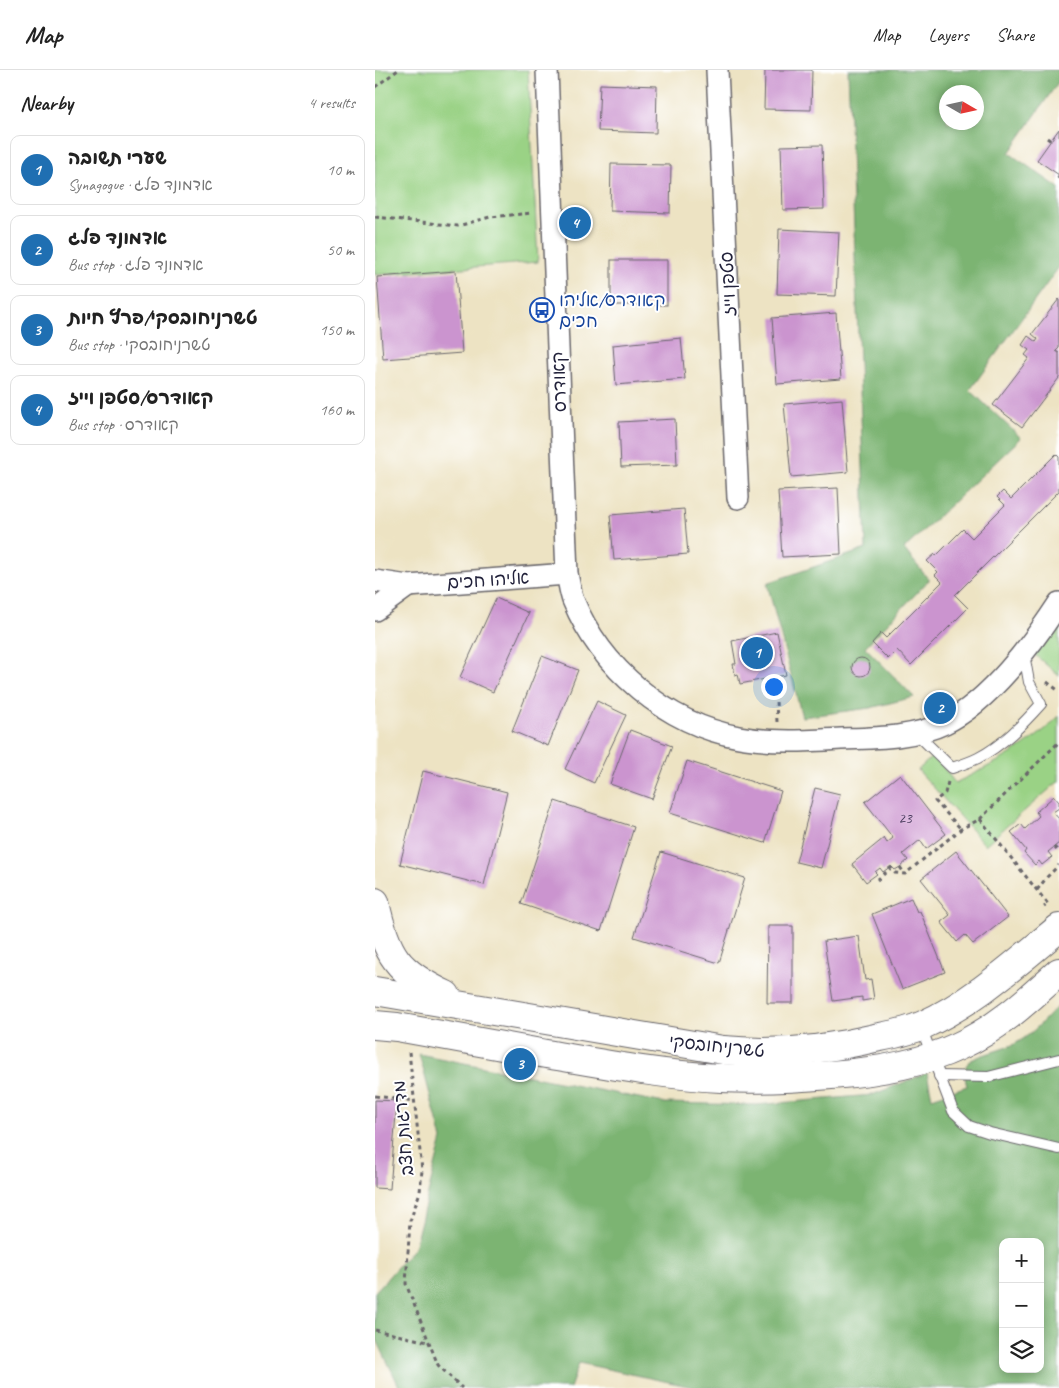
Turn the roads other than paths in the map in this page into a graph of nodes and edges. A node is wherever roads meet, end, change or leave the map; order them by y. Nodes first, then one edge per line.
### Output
1 (547, 70) edge
2 (717, 70) edge
3 (738, 498) dead end
4 (567, 574) junction
5 (375, 581) edge
6 (408, 586) junction
7 (1059, 603) edge
8 (375, 610) edge
9 (1023, 651) junction
10 (915, 733) junction
11 (375, 902) edge
12 (1052, 917) edge
13 (1059, 972) edge
14 (375, 988) edge
15 (470, 1006) junction
16 (375, 1025) edge
17 (921, 1026) junction
18 (1059, 1058) edge
19 (936, 1066) junction
20 (1059, 1149) edge

1 - 4 street, קאודרס
2 - 3 street, סטפן וייז
4 - 6 street, אליהו חכים
4 - 10 street, קאודרס
5 - 6 street, אליהו חכים
6 - 8 street
7 - 9 street, קאודרס
9 - 10 street, קאודרס
9 - 10 lane
11 - 15 street
12 - 17 street, טשרניחובסקי
13 - 19 street, טשרניחובסקי
14 - 15 street, טשרניחובסקי
15 - 17 street, טשרניחובסקי
16 - 19 street, טשרניחובסקי
17 - 19 lane
18 - 19 lane
19 - 20 lane

